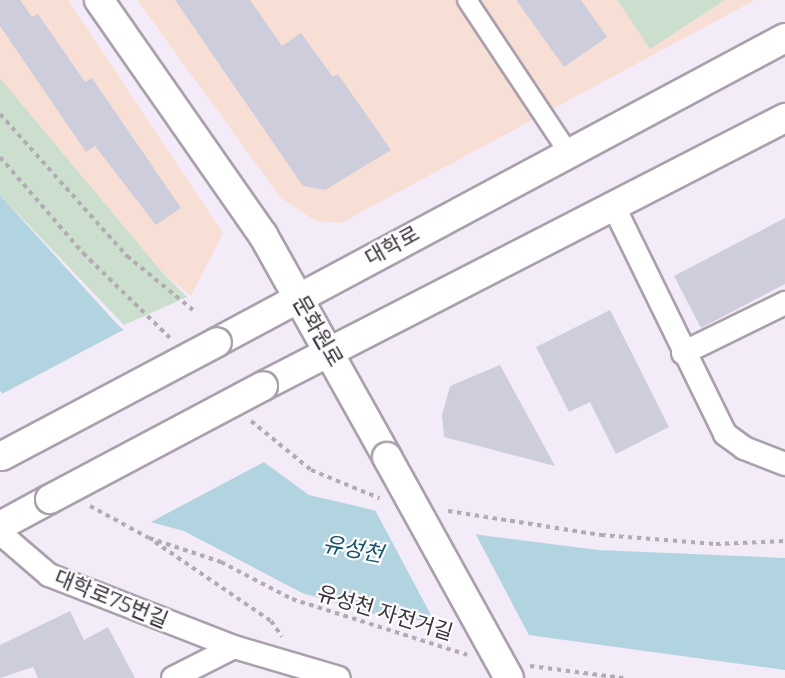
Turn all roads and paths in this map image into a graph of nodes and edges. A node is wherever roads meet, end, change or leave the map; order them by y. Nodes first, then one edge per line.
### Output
1 (99, 0) edge
2 (466, 0) edge
3 (785, 38) edge
4 (0, 114) edge
5 (785, 118) edge
6 (568, 152) junction
7 (613, 205) junction
8 (300, 300) junction
9 (785, 303) edge
10 (194, 310) dead end
11 (328, 349) junction
12 (683, 353) junction
13 (1, 456) edge
14 (785, 464) edge
15 (0, 526) edge
16 (0, 533) edge
17 (234, 646) junction
18 (472, 656) dead end
19 (513, 671) edge
20 (306, 673) edge
21 (172, 678) edge
22 (339, 678) edge
23 (623, 678) edge

1 - 8 street, 문화원로
2 - 6 street
3 - 6 street, 대학로
4 - 10 path
5 - 7 street
6 - 8 street, 대학로
7 - 11 street
7 - 12 street
8 - 11 street, 문화원로
8 - 13 street, 대학로, bridge
9 - 12 street
11 - 15 street, bridge
11 - 19 street, 문화원로, bridge
12 - 14 street
16 - 17 street, 대학로75번길
17 - 20 street, 대학로75번길
17 - 21 street
18 - 20 path, 유성천 자전거길
19 - 23 path
20 - 22 street, 대학로75번길

